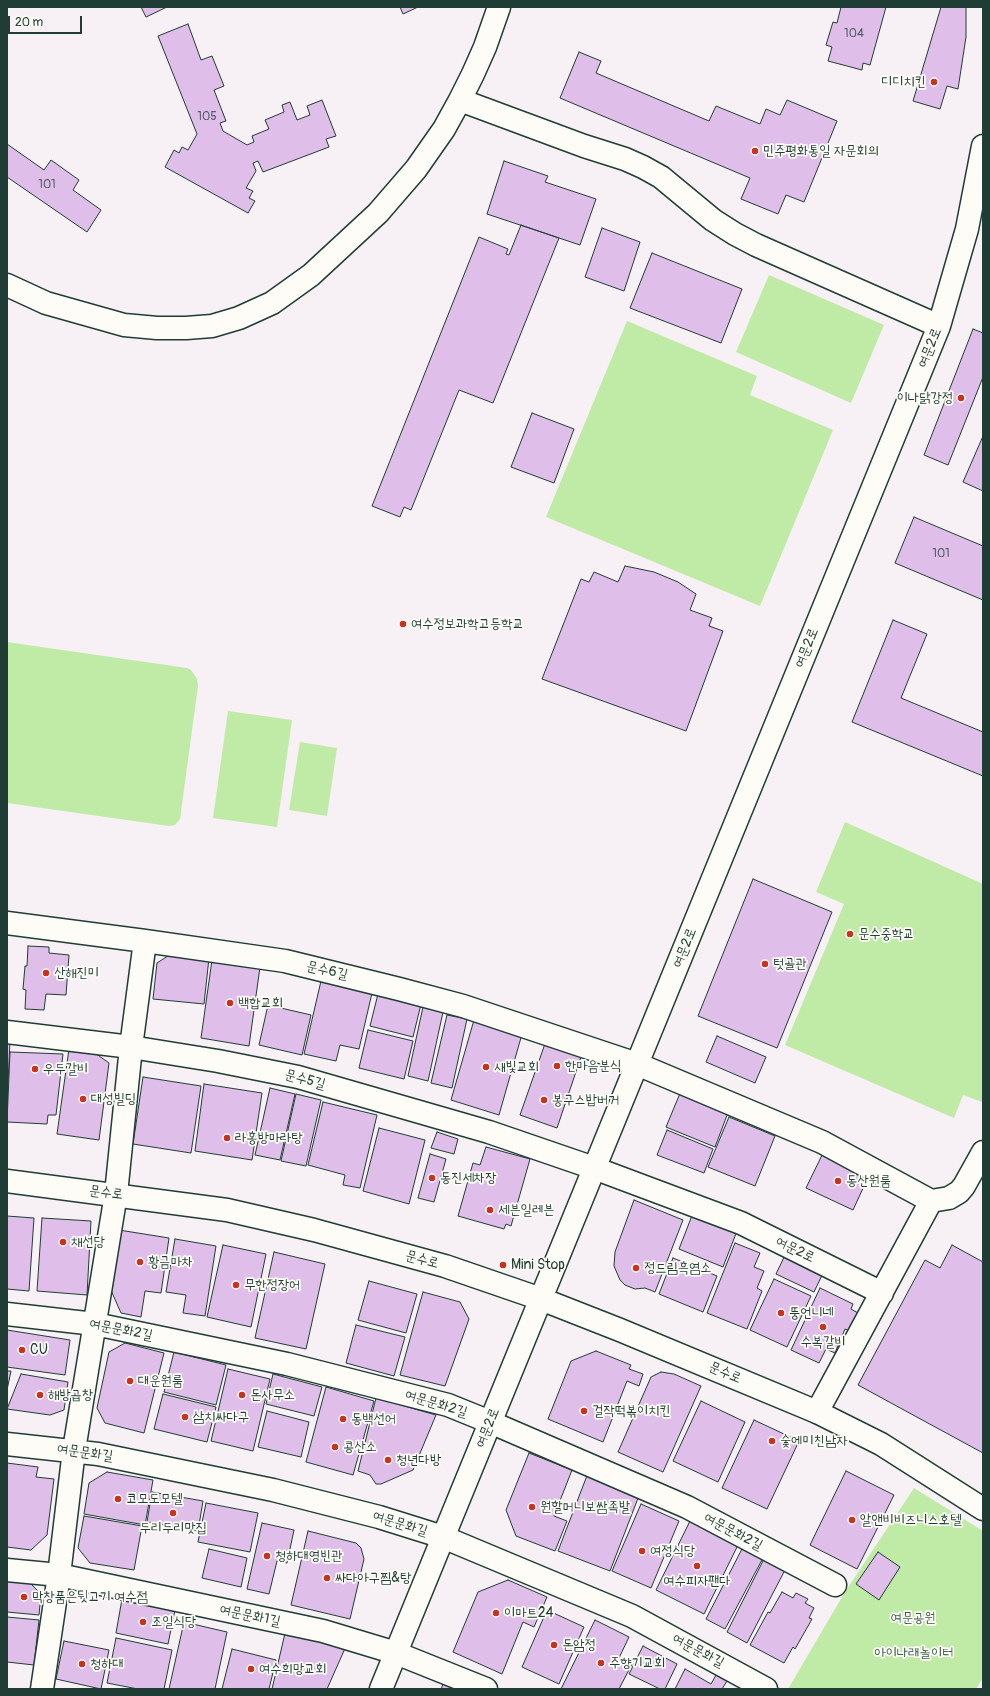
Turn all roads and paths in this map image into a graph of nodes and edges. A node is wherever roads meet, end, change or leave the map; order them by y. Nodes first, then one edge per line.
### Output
1 (499, 7) edge
2 (460, 100) junction
3 (983, 146) edge
4 (975, 231) edge
5 (7, 285) edge
6 (939, 326) junction
7 (7, 923) edge
8 (145, 941) junction
9 (7, 1032) edge
10 (131, 1047) junction
11 (637, 1064) junction
12 (983, 1152) edge
13 (594, 1168) junction
14 (7, 1181) edge
15 (116, 1194) junction
16 (932, 1201) junction
17 (882, 1292) junction
18 (541, 1299) junction
19 (7, 1314) edge
20 (95, 1324) junction
21 (817, 1412) junction
22 (490, 1422) junction
23 (7, 1444) edge
24 (74, 1450) junction
25 (983, 1509) edge
26 (443, 1537) junction
27 (7, 1570) edge
28 (59, 1575) junction
29 (835, 1585) dead end
30 (396, 1653) junction
31 (42, 1689) edge
32 (381, 1689) edge
33 (486, 1689) edge
34 (766, 1689) edge

1 - 2 street
2 - 5 street
2 - 6 street
3 - 4 street, 여문2로
4 - 6 street, 여문2로
6 - 11 street, 여문2로
7 - 8 street, 문수6길
8 - 10 street
8 - 11 street, 문수6길
9 - 10 street, 문수5길
10 - 13 street, 문수5길
10 - 15 street
11 - 13 street, 여문2로
11 - 16 street
12 - 16 street
13 - 17 street, 여문2로
13 - 18 street, 여문2로
14 - 15 street, 문수로
15 - 18 street, 문수로
15 - 20 street
16 - 17 street
17 - 21 street
18 - 21 street, 문수로
18 - 22 street, 여문2로
19 - 20 street, 여문문화2길
20 - 22 street, 여문문화2길
20 - 24 street
21 - 25 street, 문수로
22 - 26 street, 여문2로
22 - 29 street, 여문문화2길
23 - 24 street, 여문문화길
24 - 26 street, 여문문화길
24 - 28 street
26 - 30 street, 여문2로
26 - 34 street, 여문문화길
27 - 28 street, 여문문화1길
28 - 30 street, 여문문화1길
28 - 31 street
30 - 32 street, 여문2로
30 - 33 street, 여문문화1길

